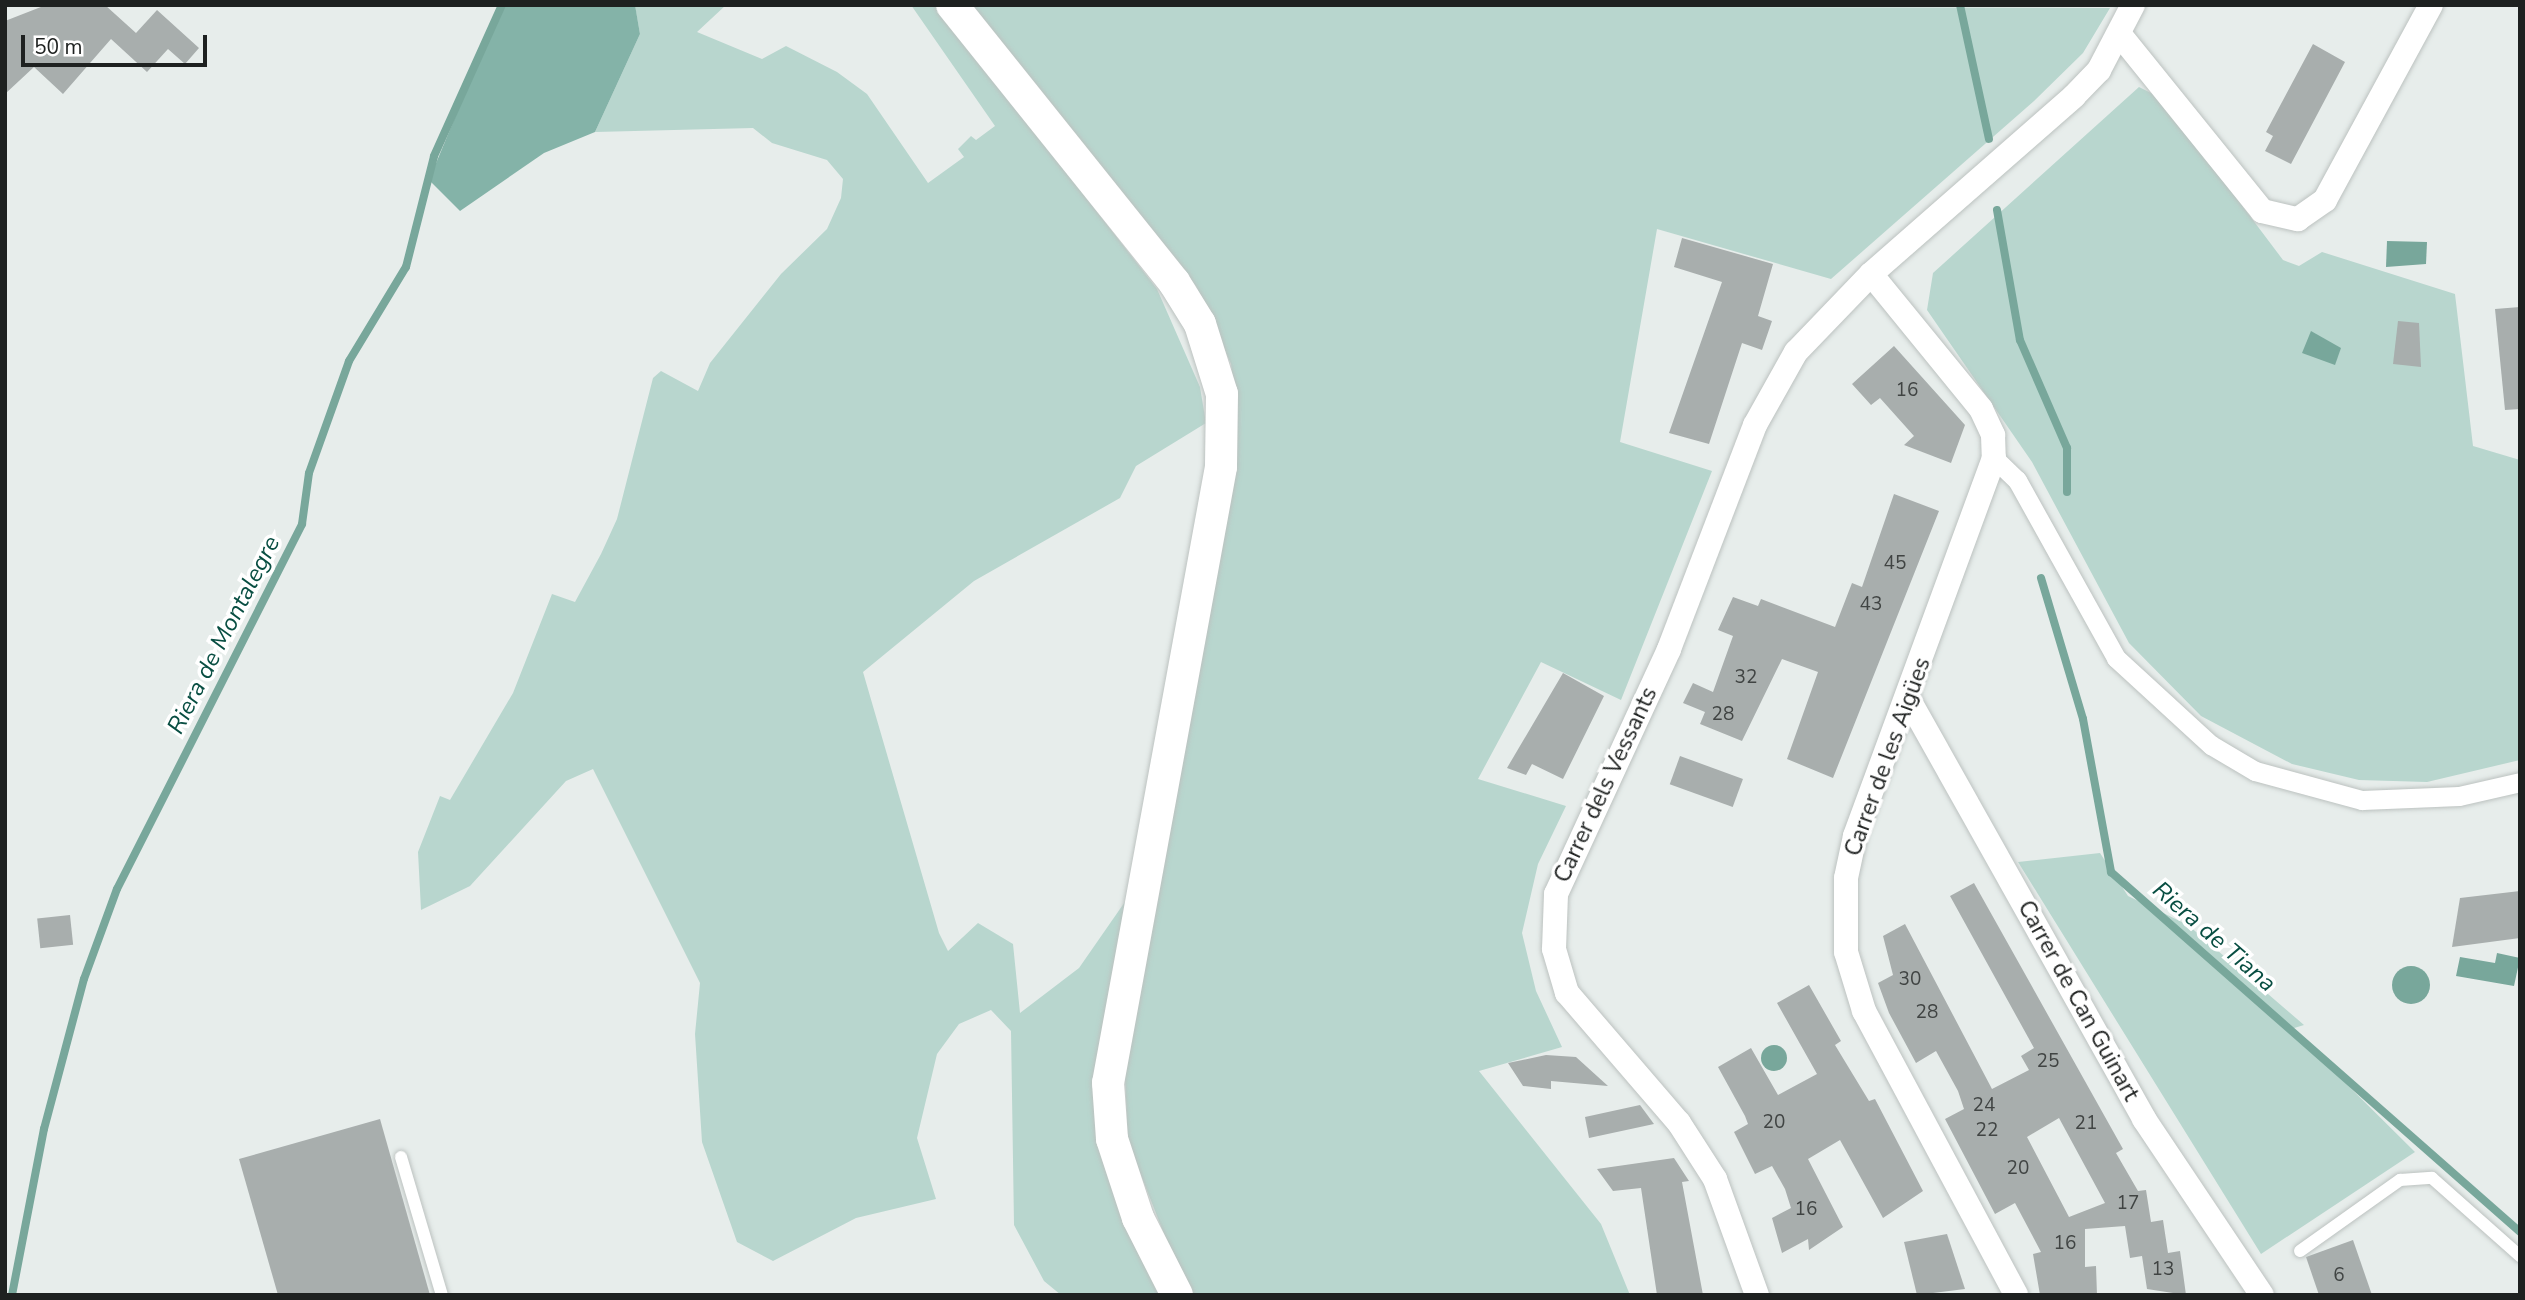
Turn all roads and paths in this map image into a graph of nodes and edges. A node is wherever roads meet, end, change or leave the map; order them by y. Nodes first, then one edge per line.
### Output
1 (951, 5) edge
2 (2133, 5) edge
3 (2431, 5) edge
4 (2121, 36) junction
5 (1871, 274) junction
6 (1994, 458) junction
7 (1908, 698) junction
8 (2520, 782) edge
9 (401, 1157) dead end
10 (2300, 1251) dead end
11 (2520, 1256) edge
12 (442, 1295) edge
13 (1177, 1295) edge
14 (1757, 1295) edge
15 (2016, 1295) edge
16 (2262, 1295) edge

1 - 13 street
2 - 4 street, Carrer dels Vessants
3 - 4 street
4 - 5 street, Carrer dels Vessants
5 - 6 street, Carrer de les Aigües
5 - 14 street, Carrer dels Vessants
6 - 7 street, Carrer de les Aigües
6 - 8 street
7 - 15 street, Carrer de les Aigües
7 - 16 street, Carrer de Can Guinart
9 - 12 lane
10 - 11 lane

